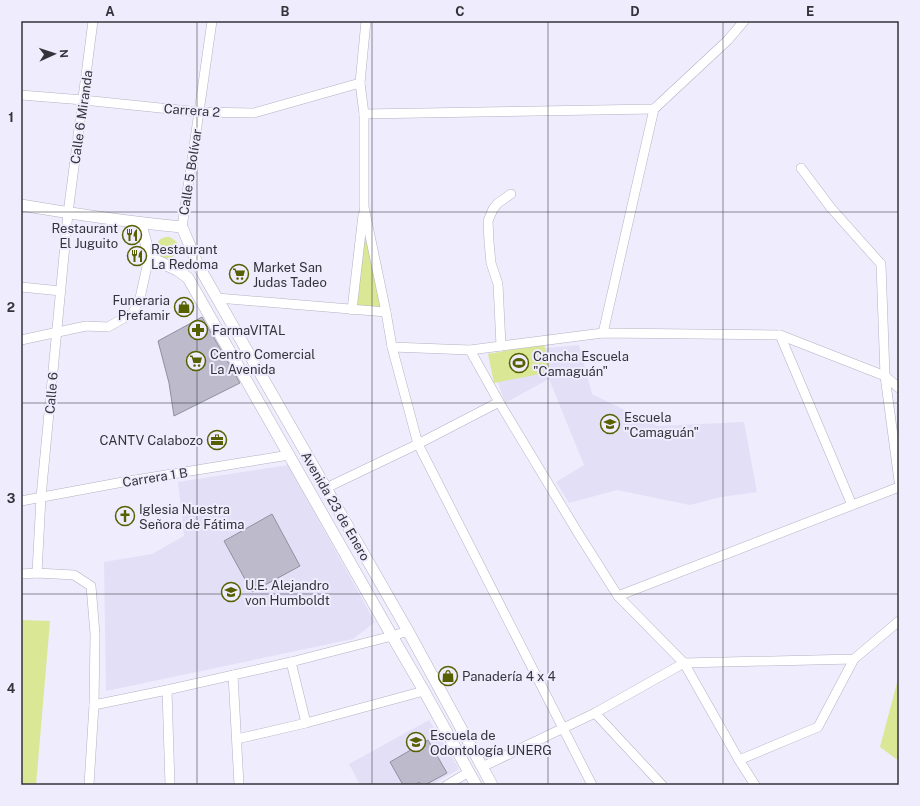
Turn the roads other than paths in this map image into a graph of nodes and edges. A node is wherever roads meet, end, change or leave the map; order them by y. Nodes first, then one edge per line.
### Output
1 (93, 21) edge
2 (212, 21) edge
3 (366, 21) edge
4 (744, 21) edge
5 (360, 83) junction
6 (21, 95) edge
7 (83, 100) junction
8 (654, 109) junction
9 (199, 112) junction
10 (364, 114) junction
11 (801, 168) dead end
12 (511, 194) dead end
13 (21, 205) edge
14 (364, 207) junction
15 (68, 213) junction
16 (140, 223) junction
17 (182, 227) junction
18 (149, 257) junction
19 (21, 287) edge
20 (61, 291) junction
21 (217, 298) junction
22 (352, 310) junction
23 (386, 312) junction
24 (56, 333) junction
25 (603, 333) junction
26 (780, 335) junction
27 (21, 340) edge
28 (501, 346) junction
29 (392, 347) junction
30 (470, 350) junction
31 (885, 376) junction
32 (899, 388) edge
33 (499, 402) junction
34 (418, 444) junction
35 (289, 455) junction
36 (899, 481) edge
37 (899, 487) edge
38 (326, 488) junction
39 (41, 497) junction
40 (21, 501) edge
41 (852, 505) junction
42 (37, 573) junction
43 (21, 574) edge
44 (618, 596) junction
45 (899, 621) edge
46 (408, 631) junction
47 (392, 636) junction
48 (854, 659) junction
49 (291, 662) junction
50 (684, 663) junction
51 (233, 675) junction
52 (167, 690) junction
53 (424, 691) junction
54 (94, 705) junction
55 (595, 713) junction
56 (306, 723) junction
57 (563, 729) junction
58 (237, 739) junction
59 (739, 760) junction
60 (482, 767) junction
61 (469, 772) junction
62 (89, 785) edge
63 (170, 785) edge
64 (239, 785) edge
65 (446, 785) edge
66 (476, 785) edge
67 (492, 785) edge
68 (592, 785) edge
69 (662, 785) edge
70 (755, 785) edge

1 - 7 street, Calle 6 Miranda
2 - 9 street, Calle 5 Bolívar
3 - 5 street
4 - 8 street
5 - 9 street, Carrera 2
5 - 10 street
6 - 7 street, Carrera 2
7 - 9 street, Carrera 2
7 - 15 street, Calle 6 Miranda
8 - 10 street
8 - 25 street
9 - 17 street, Calle 5 Bolívar
10 - 14 street
11 - 31 street
12 - 28 street
13 - 15 main road
14 - 22 street
14 - 23 street
15 - 16 main road
15 - 20 street, Calle 6
16 - 17 main road
16 - 18 main road
17 - 21 main road, Avenida 23 de Enero
18 - 24 street
18 - 35 main road, Avenida 23 de Enero
19 - 20 street
20 - 24 street, Calle 6
21 - 22 street
21 - 38 main road, Avenida 23 de Enero
22 - 23 street
23 - 29 street
24 - 27 street
24 - 39 street, Calle 6
25 - 26 street
25 - 28 street
26 - 31 street
26 - 41 street
28 - 30 street
29 - 30 street
29 - 34 street
30 - 33 street
31 - 32 street
31 - 36 street
33 - 34 street
33 - 44 street
34 - 38 street
34 - 57 street
35 - 39 street, Carrera 1 B
35 - 47 main road, Avenida 23 de Enero
37 - 41 street
38 - 46 main road, Avenida 23 de Enero
39 - 40 street, Carrera 1 B
39 - 42 street, Calle 6
41 - 44 street
42 - 43 street
42 - 54 street
44 - 50 street
45 - 48 street
46 - 47 street
46 - 60 main road, Avenida 23 de Enero
47 - 49 street
47 - 53 main road, Avenida 23 de Enero
48 - 50 street
48 - 59 street
49 - 51 street
49 - 56 street
50 - 55 street
50 - 59 street
51 - 52 street
51 - 58 street
52 - 54 street
52 - 63 street
53 - 56 street
53 - 61 main road, Avenida 23 de Enero
54 - 62 street
55 - 57 street
55 - 69 street
56 - 58 street
57 - 60 street
57 - 68 street
58 - 64 street
59 - 70 street
60 - 67 main road, Avenida 23 de Enero
61 - 65 street
61 - 66 main road, Avenida 23 de Enero

